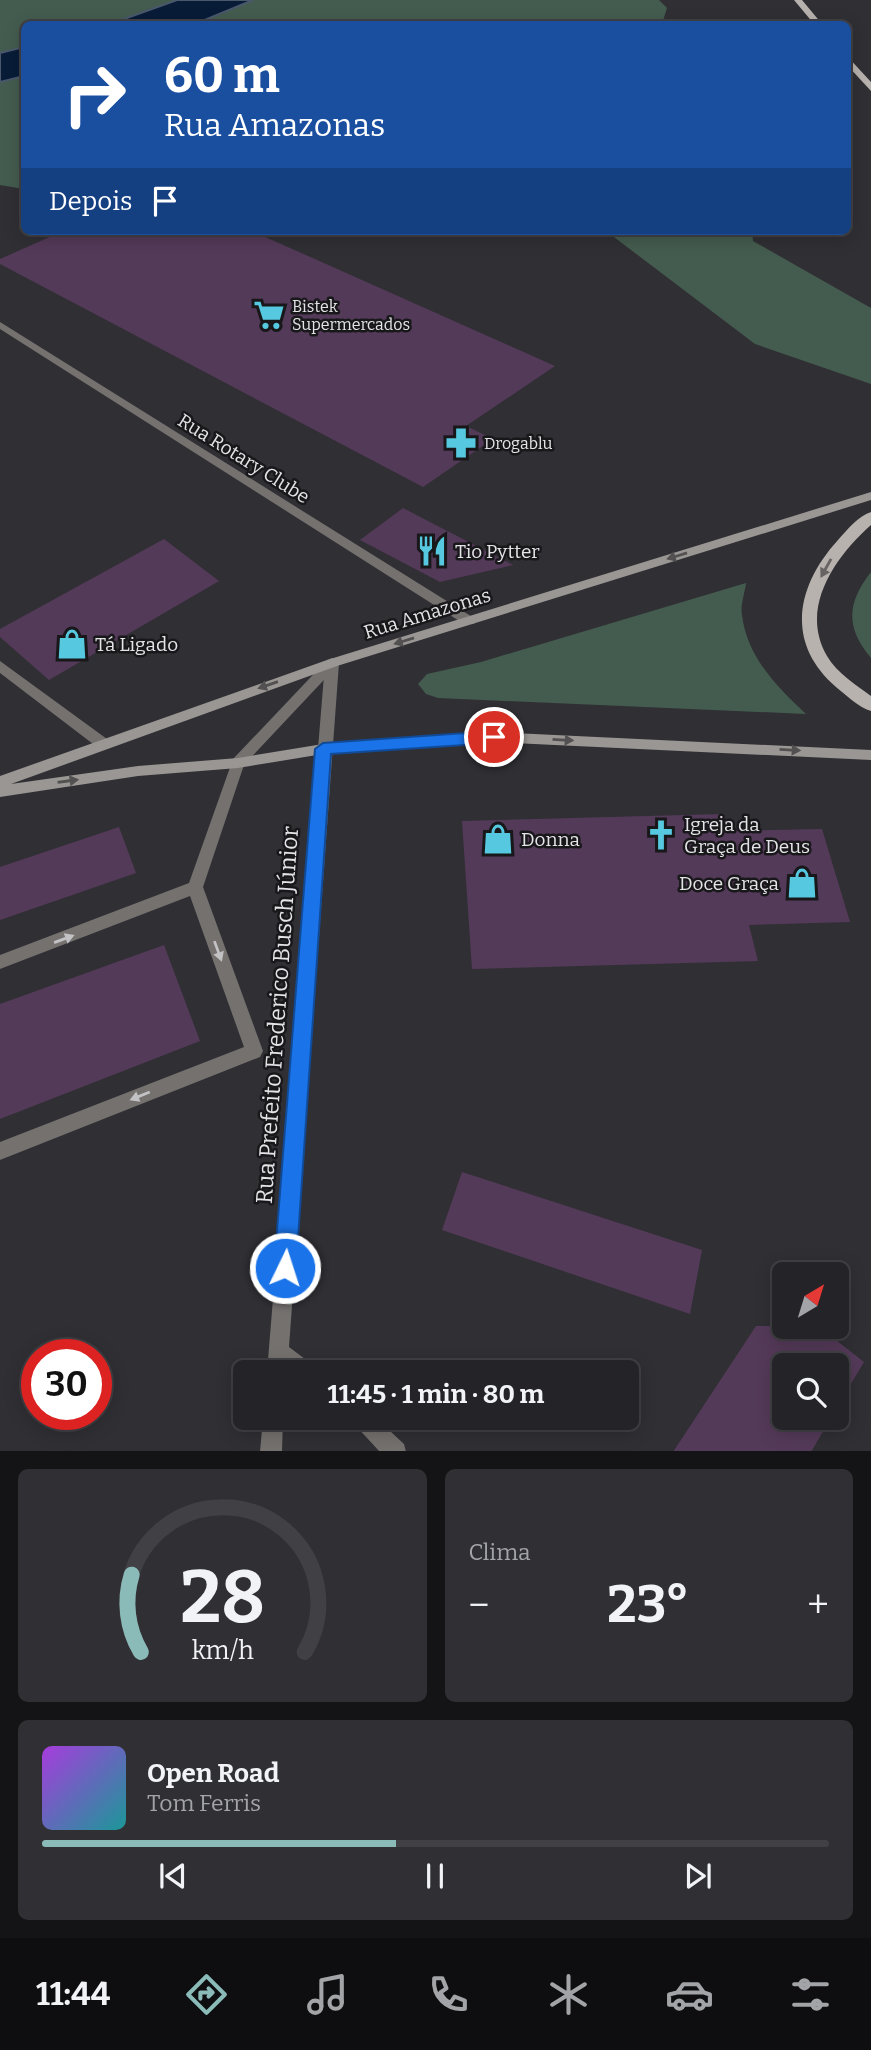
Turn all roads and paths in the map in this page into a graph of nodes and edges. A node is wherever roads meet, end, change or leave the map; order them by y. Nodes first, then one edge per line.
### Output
1 (798, 0) edge
2 (816, 21) edge
3 (851, 64) edge
4 (871, 88) edge
5 (0, 325) edge
6 (871, 496) edge
7 (871, 517) edge
8 (469, 621) junction
9 (332, 663) junction
10 (0, 666) edge
11 (871, 705) edge
12 (102, 743) junction
13 (323, 749) junction
14 (871, 755) edge
15 (238, 763) junction
16 (0, 782) edge
17 (0, 791) edge
18 (195, 887) junction
19 (0, 962) edge
20 (0, 1151) edge
21 (278, 1360) edge
22 (273, 1430) edge
23 (374, 1430) edge
24 (271, 1451) edge
25 (396, 1451) edge

1 - 2 main road
3 - 4 main road
5 - 8 street, Rua Rotary Clube
6 -> 8 main road, Rua Amazonas
7 -> 11 main road
8 -> 9 main road, Rua Amazonas
9 -> 12 main road, Rua Amazonas
9 - 13 street, Rua Prefeito Frederico Busch Júnior
9 - 15 street
10 - 12 street
12 - 16 main road, Rua Amazonas
13 -> 14 main road
13 - 15 main road
13 - 21 street, Rua Prefeito Frederico Busch Júnior
17 -> 15 main road
15 - 18 street
19 -> 18 street
18 -> 20 street
22 - 24 street
23 - 25 street

